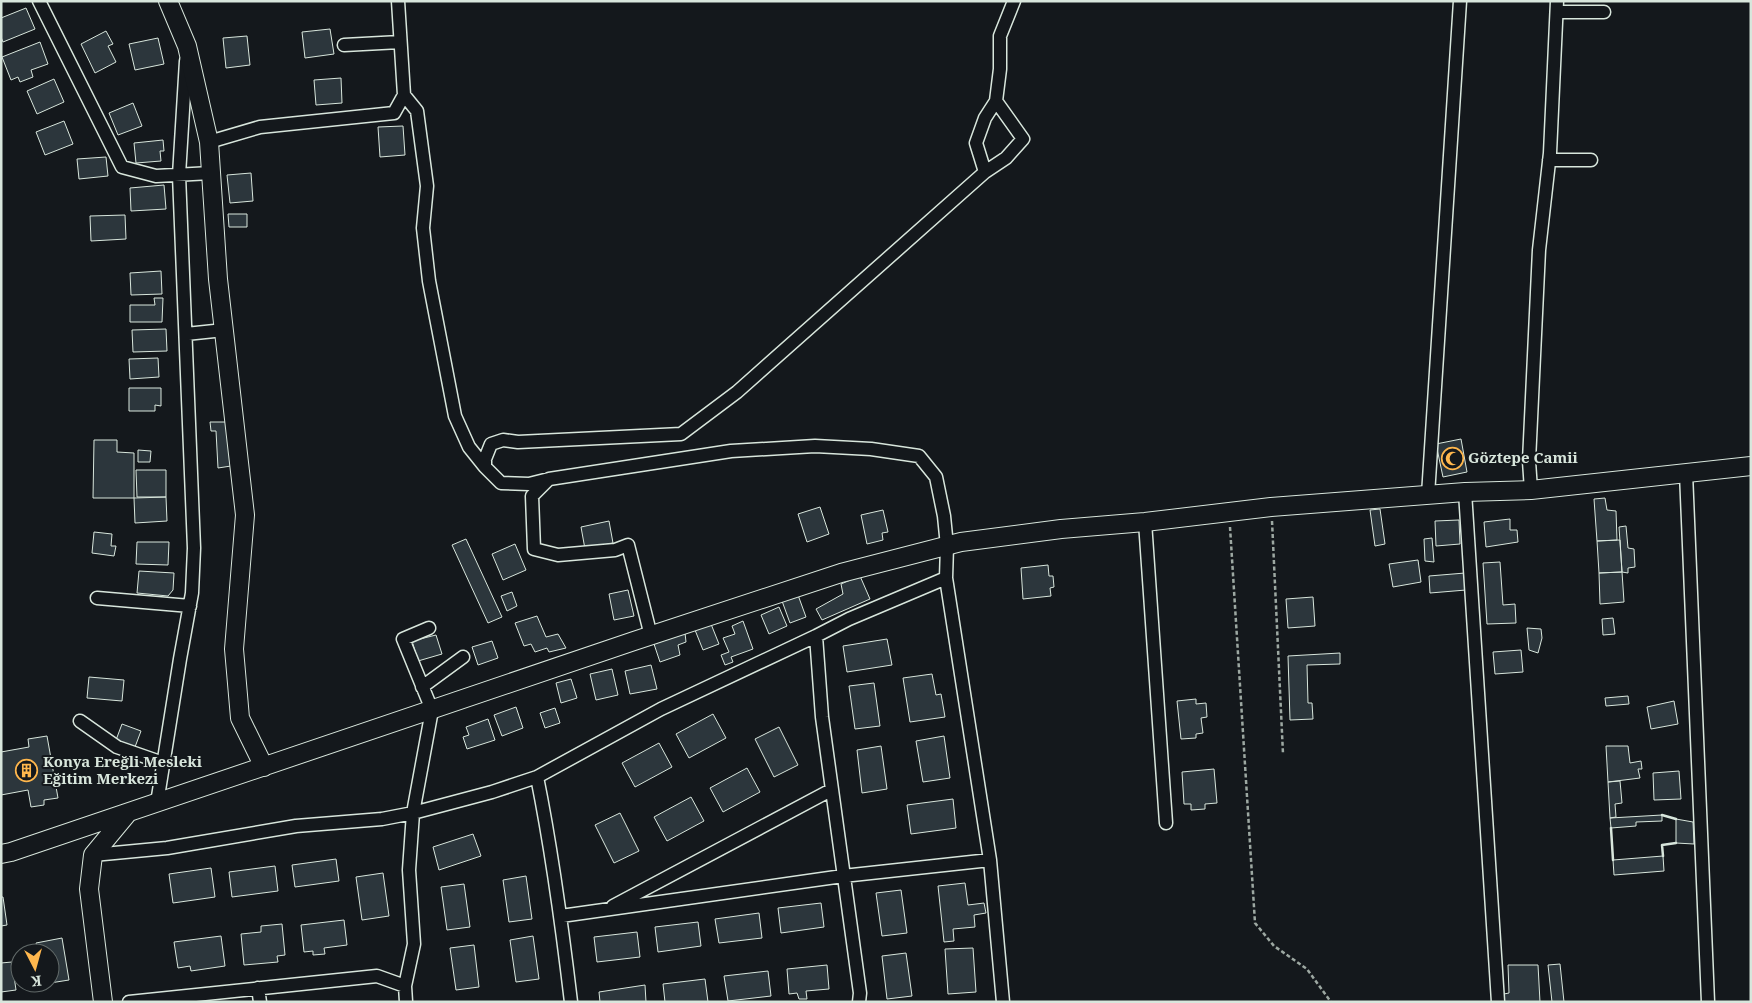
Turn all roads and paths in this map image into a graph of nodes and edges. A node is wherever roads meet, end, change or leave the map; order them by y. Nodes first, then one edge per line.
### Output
1 (39, 1) edge
2 (168, 1) edge
3 (398, 1) edge
4 (1014, 1) edge
5 (1460, 1) edge
6 (1557, 7) edge
7 (1604, 12) dead end
8 (400, 42) junction
9 (344, 45) dead end
10 (187, 46) junction
11 (404, 96) junction
12 (996, 101) junction
13 (209, 142) junction
14 (1550, 160) junction
15 (1591, 160) dead end
16 (985, 172) junction
17 (211, 173) junction
18 (179, 175) junction
19 (224, 330) junction
20 (186, 334) junction
21 (1751, 466) edge
22 (485, 467) junction
23 (1686, 473) junction
24 (549, 479) junction
25 (1531, 490) junction
26 (1465, 492) junction
27 (1428, 495) junction
28 (1271, 507) junction
29 (1229, 513) junction
30 (1145, 522) junction
31 (947, 546) junction
32 (946, 578) junction
33 (97, 598) dead end
34 (190, 606) junction
35 (429, 628) dead end
36 (651, 636) junction
37 (816, 636) junction
38 (463, 657) dead end
39 (422, 687) junction
40 (432, 710) junction
41 (80, 721) dead end
42 (1283, 754) dead end
43 (163, 763) junction
44 (264, 768) junction
45 (537, 777) junction
46 (832, 790) junction
47 (157, 803) junction
48 (127, 813) junction
49 (414, 813) junction
50 (1166, 823) dead end
51 (1, 854) edge
52 (93, 855) junction
53 (990, 860) junction
54 (843, 876) junction
55 (604, 910) junction
56 (561, 916) junction
57 (405, 986) junction
58 (258, 988) junction
59 (103, 1002) edge
60 (129, 1002) edge
61 (260, 1002) edge
62 (406, 1002) edge
63 (571, 1002) edge
64 (859, 1002) edge
65 (1003, 1002) edge
66 (1331, 1002) edge
67 (1498, 1002) edge
68 (1708, 1002) edge

1 - 18 street
2 - 10 street
3 - 8 street
4 - 12 street
5 - 27 street
6 - 7 street
6 - 14 street
8 - 9 street
8 - 11 street
10 - 13 street
10 - 18 street
11 - 13 street
11 - 22 street
12 - 16 street
12 - 16 street
13 - 17 street
14 - 15 street
14 - 25 street
16 - 22 street
17 - 18 street
17 - 19 street
18 - 20 street
19 - 20 street
19 - 44 street
20 - 34 street
21 - 23 street
22 - 24 street
23 - 25 street
23 - 68 street
24 - 31 street
24 - 36 street
25 - 26 street
26 - 27 street
26 - 67 street
27 - 28 street
28 - 29 street
28 - 42 path
29 - 30 street
29 - 66 path
30 - 31 street
30 - 50 street
31 - 32 street
31 - 36 street
32 - 37 street
32 - 53 street
33 - 34 street
34 - 43 street
35 - 39 street
36 - 40 street
37 - 45 street
37 - 46 street
38 - 39 street
39 - 40 street
40 - 44 street
40 - 49 street
41 - 43 street
43 - 47 street
44 - 47 street
45 - 49 street
45 - 56 street
46 - 54 street
46 - 55 street
47 - 48 street
48 - 51 street
48 - 52 street
49 - 52 street
49 - 57 street
52 - 59 street
53 - 54 street
53 - 65 street
54 - 55 street
54 - 64 street
55 - 56 street
56 - 63 street
57 - 58 street
57 - 62 street
58 - 60 street
58 - 61 street

